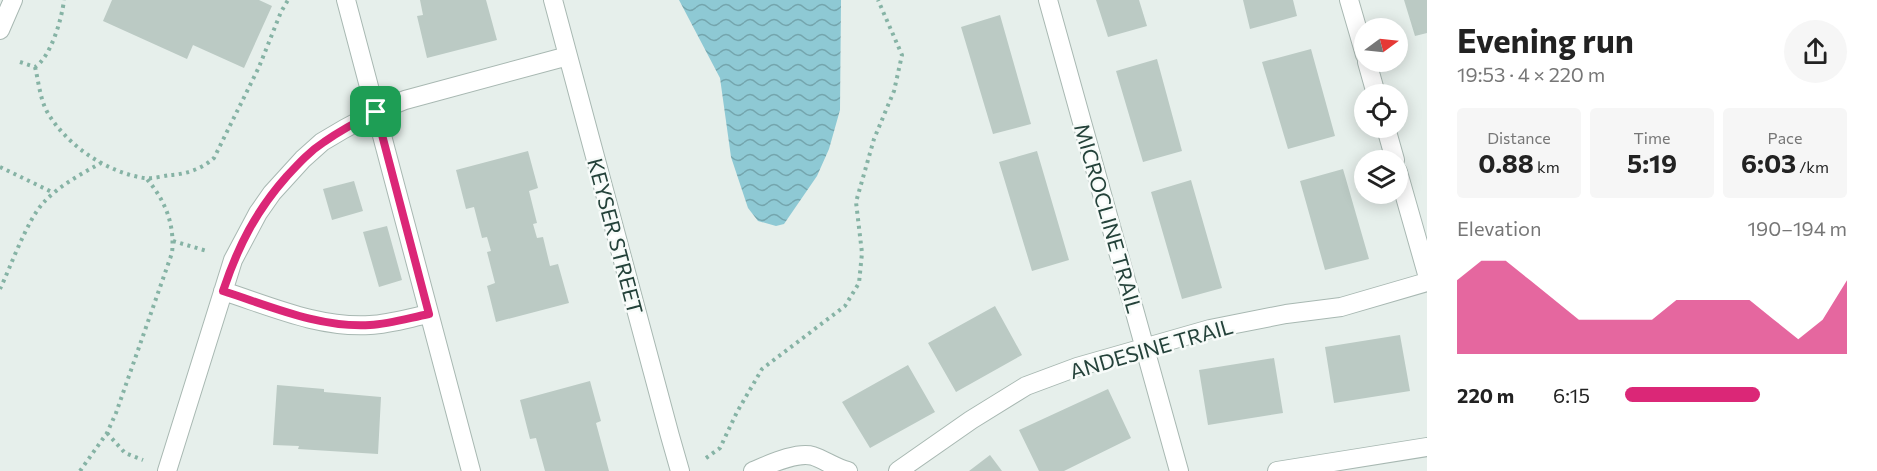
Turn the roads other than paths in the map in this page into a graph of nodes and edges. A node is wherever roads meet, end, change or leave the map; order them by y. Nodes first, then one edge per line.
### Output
1 (14, 0) edge
2 (346, 0) edge
3 (553, 0) edge
4 (1048, 0) edge
5 (1349, 0) edge
6 (1354, 18) edge
7 (0, 30) edge
8 (568, 56) junction
9 (376, 112) junction
10 (1407, 204) edge
11 (1427, 274) edge
12 (1427, 282) edge
13 (223, 291) junction
14 (429, 314) junction
15 (1145, 347) junction
16 (1427, 447) edge
17 (167, 471) edge
18 (471, 471) edge
19 (680, 471) edge
20 (753, 471) edge
21 (848, 471) edge
22 (898, 471) edge
23 (1179, 471) edge
24 (1277, 471) edge

1 - 7 street
2 - 9 street
3 - 8 street, KEYSER STREET
4 - 15 street, MICROCLINE TRAIL
5 - 6 street
8 - 9 street
8 - 19 street, KEYSER STREET
9 - 13 street
9 - 14 street
10 - 11 street
12 - 15 street, ANDESINE TRAIL
13 - 14 street
13 - 17 street
14 - 18 street
15 - 22 street, ANDESINE TRAIL
15 - 23 street, MICROCLINE TRAIL
16 - 24 street
20 - 21 street

